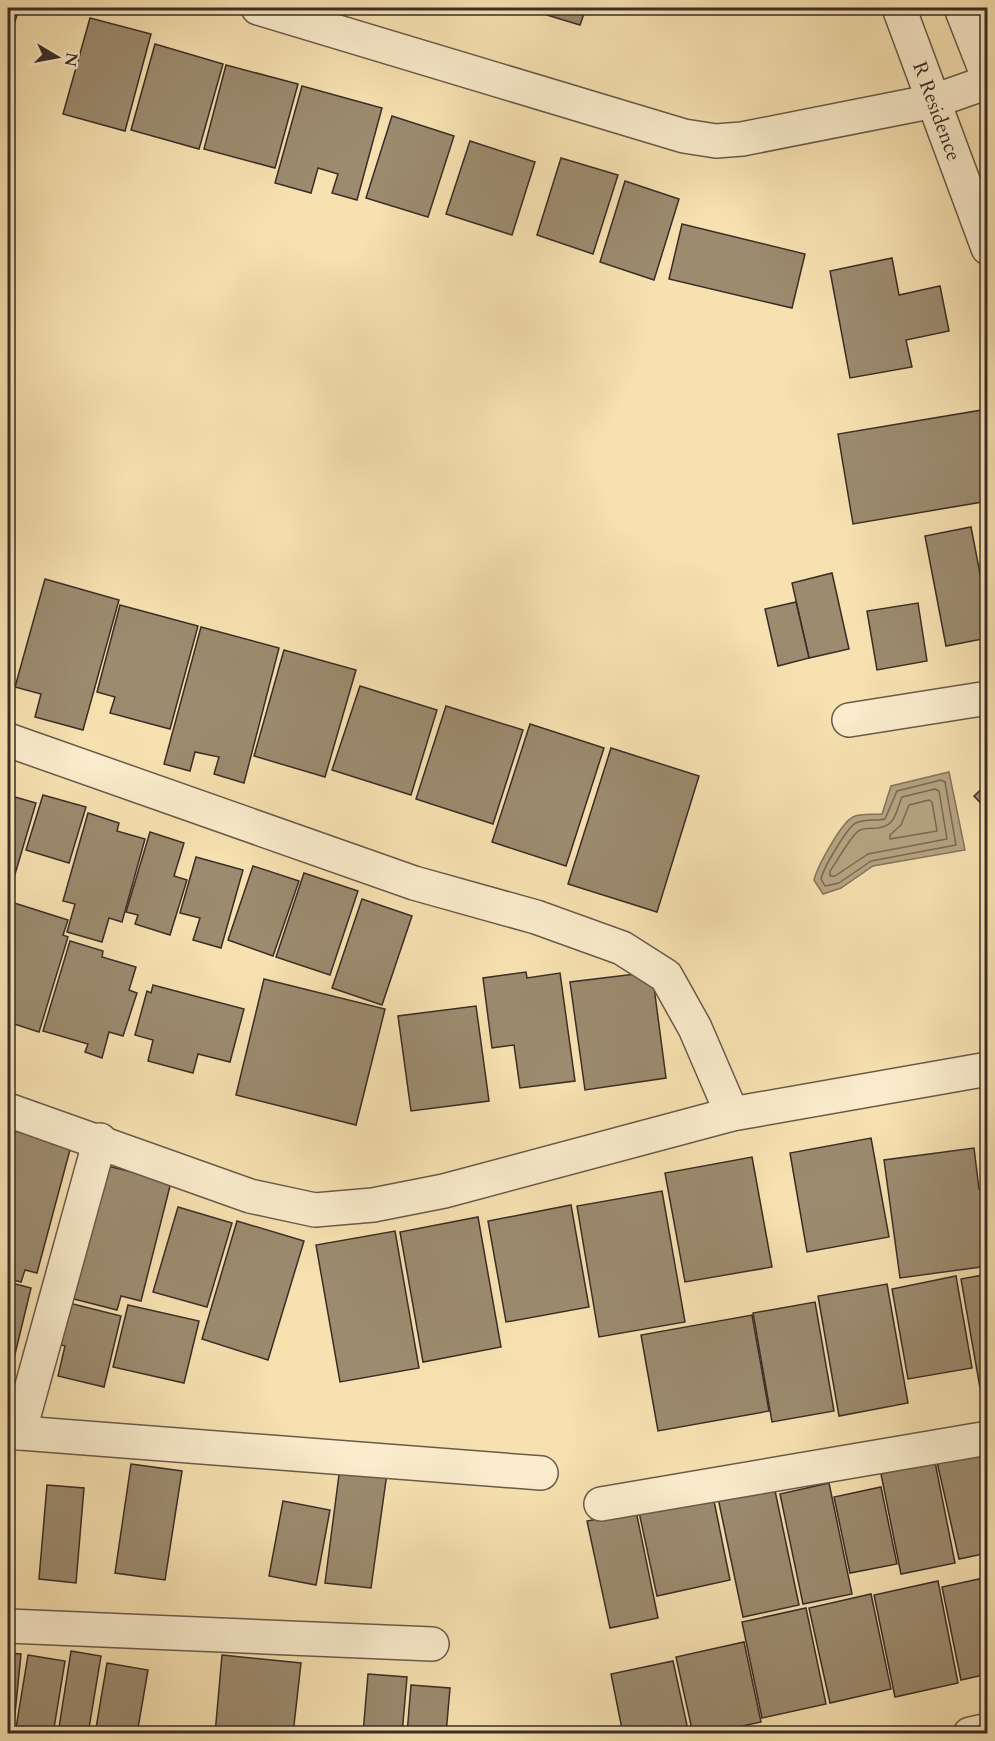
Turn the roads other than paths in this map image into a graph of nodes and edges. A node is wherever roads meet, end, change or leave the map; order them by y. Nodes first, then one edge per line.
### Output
1 (258, 8) edge
2 (899, 8) edge
3 (961, 8) edge
4 (987, 76) edge
5 (987, 82) edge
6 (934, 101) junction
7 (987, 248) edge
8 (987, 698) edge
9 (849, 720) dead end
10 (8, 740) edge
11 (987, 1069) edge
12 (8, 1110) edge
13 (732, 1114) junction
14 (100, 1140) junction
15 (13, 1433) edge
16 (987, 1438) edge
17 (541, 1473) dead end
18 (601, 1504) dead end
19 (8, 1626) edge
20 (432, 1644) dead end
21 (987, 1730) edge
22 (970, 1734) edge

1 - 6 street
2 - 6 street, R Residence
3 - 4 street
5 - 6 street
6 - 7 street, R Residence
8 - 9 street
10 - 13 street
11 - 13 street
12 - 14 street
13 - 14 street
14 - 15 street
15 - 17 street
16 - 18 street
19 - 20 street
21 - 22 street

